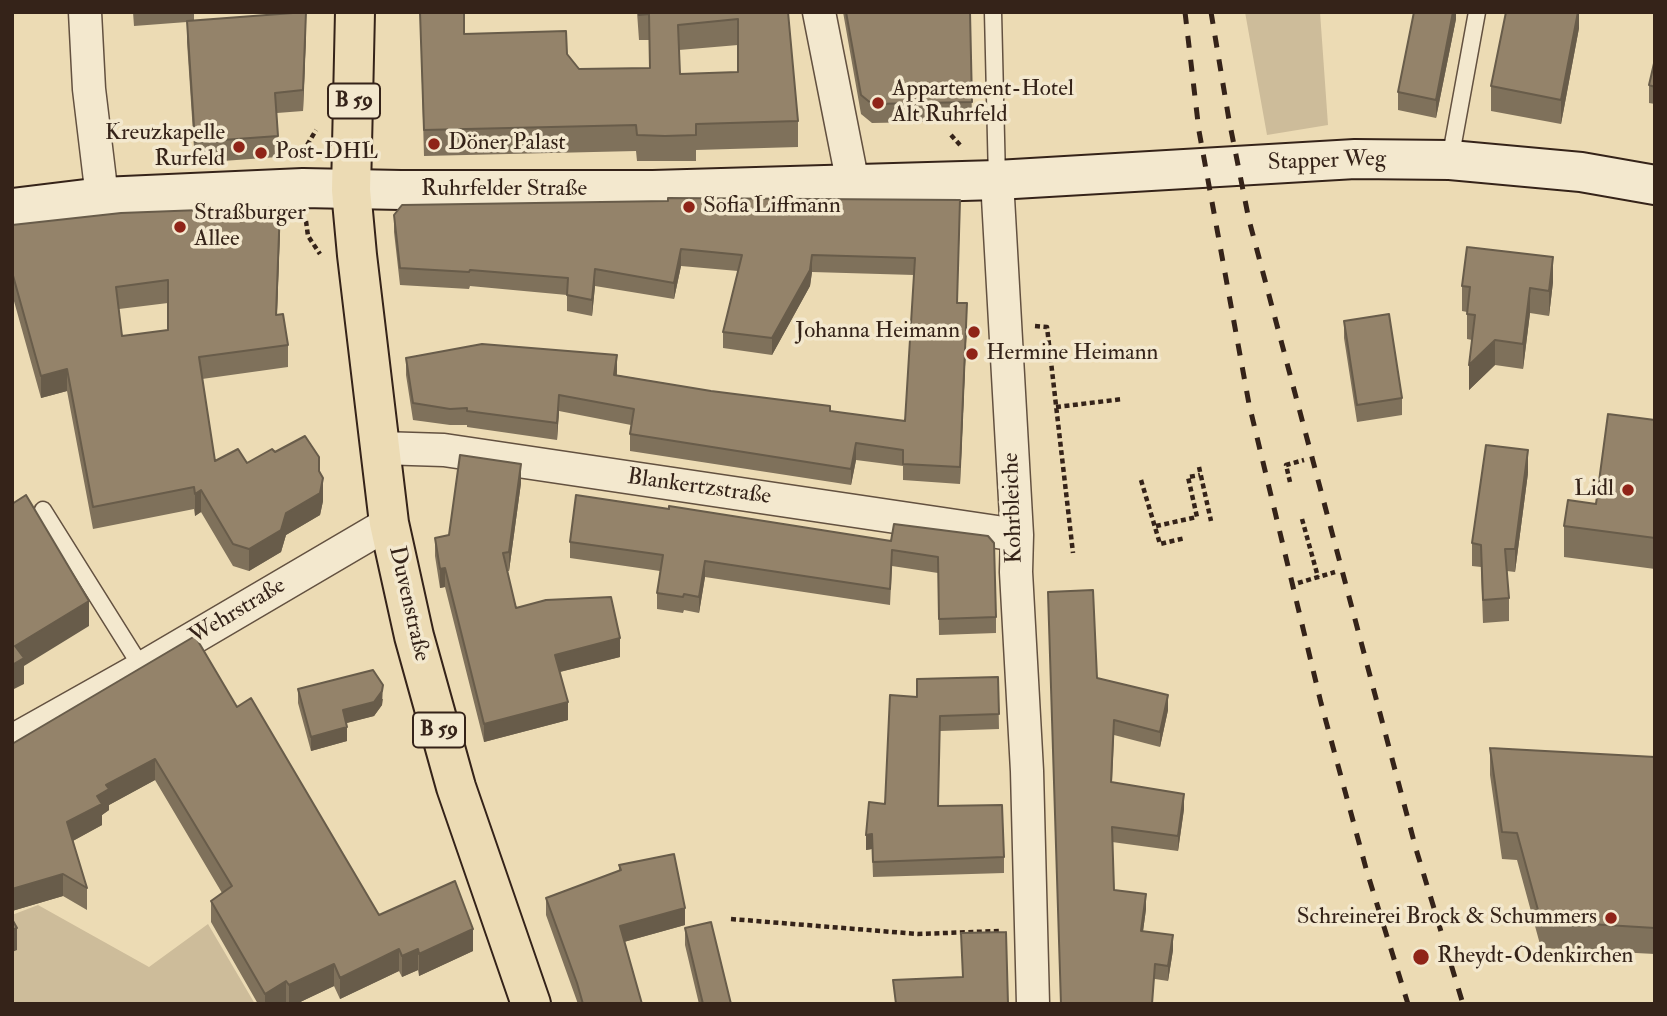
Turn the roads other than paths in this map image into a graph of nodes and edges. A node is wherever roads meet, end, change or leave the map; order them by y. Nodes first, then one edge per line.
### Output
1 (85, 12) edge
2 (355, 12) edge
3 (819, 12) edge
4 (993, 12) edge
5 (1477, 12) edge
6 (1450, 160) junction
7 (997, 180) junction
8 (853, 184) junction
9 (1655, 185) edge
10 (351, 190) junction
11 (102, 197) junction
12 (12, 208) edge
13 (380, 448) junction
14 (43, 510) dead end
15 (389, 523) junction
16 (1017, 535) junction
17 (142, 668) junction
18 (12, 741) edge
19 (531, 1004) edge
20 (1033, 1004) edge

1 - 11 street
2 - 10 main road, B 59
3 - 8 street
4 - 7 lane, Kohrbleiche
5 - 6 lane
6 - 7 main road, Stapper Weg
6 - 9 main road, Stapper Weg
7 - 8 main road, Ruhrfelder Straße
7 - 16 street, Kohrbleiche
8 - 10 main road, Ruhrfelder Straße
10 - 11 main road, Ruhrfelder Straße
10 - 13 main road, Duvenstraße / B 59
11 - 12 main road, Ruhrfelder Straße
13 - 15 main road, Duvenstraße / B 59
13 - 16 street, Blankertzstraße
14 - 17 lane
15 - 17 street, Wehrstraße
15 - 19 main road, Duvenstraße / B 59
16 - 20 street, Kohrbleiche
17 - 18 street, Wehrstraße

